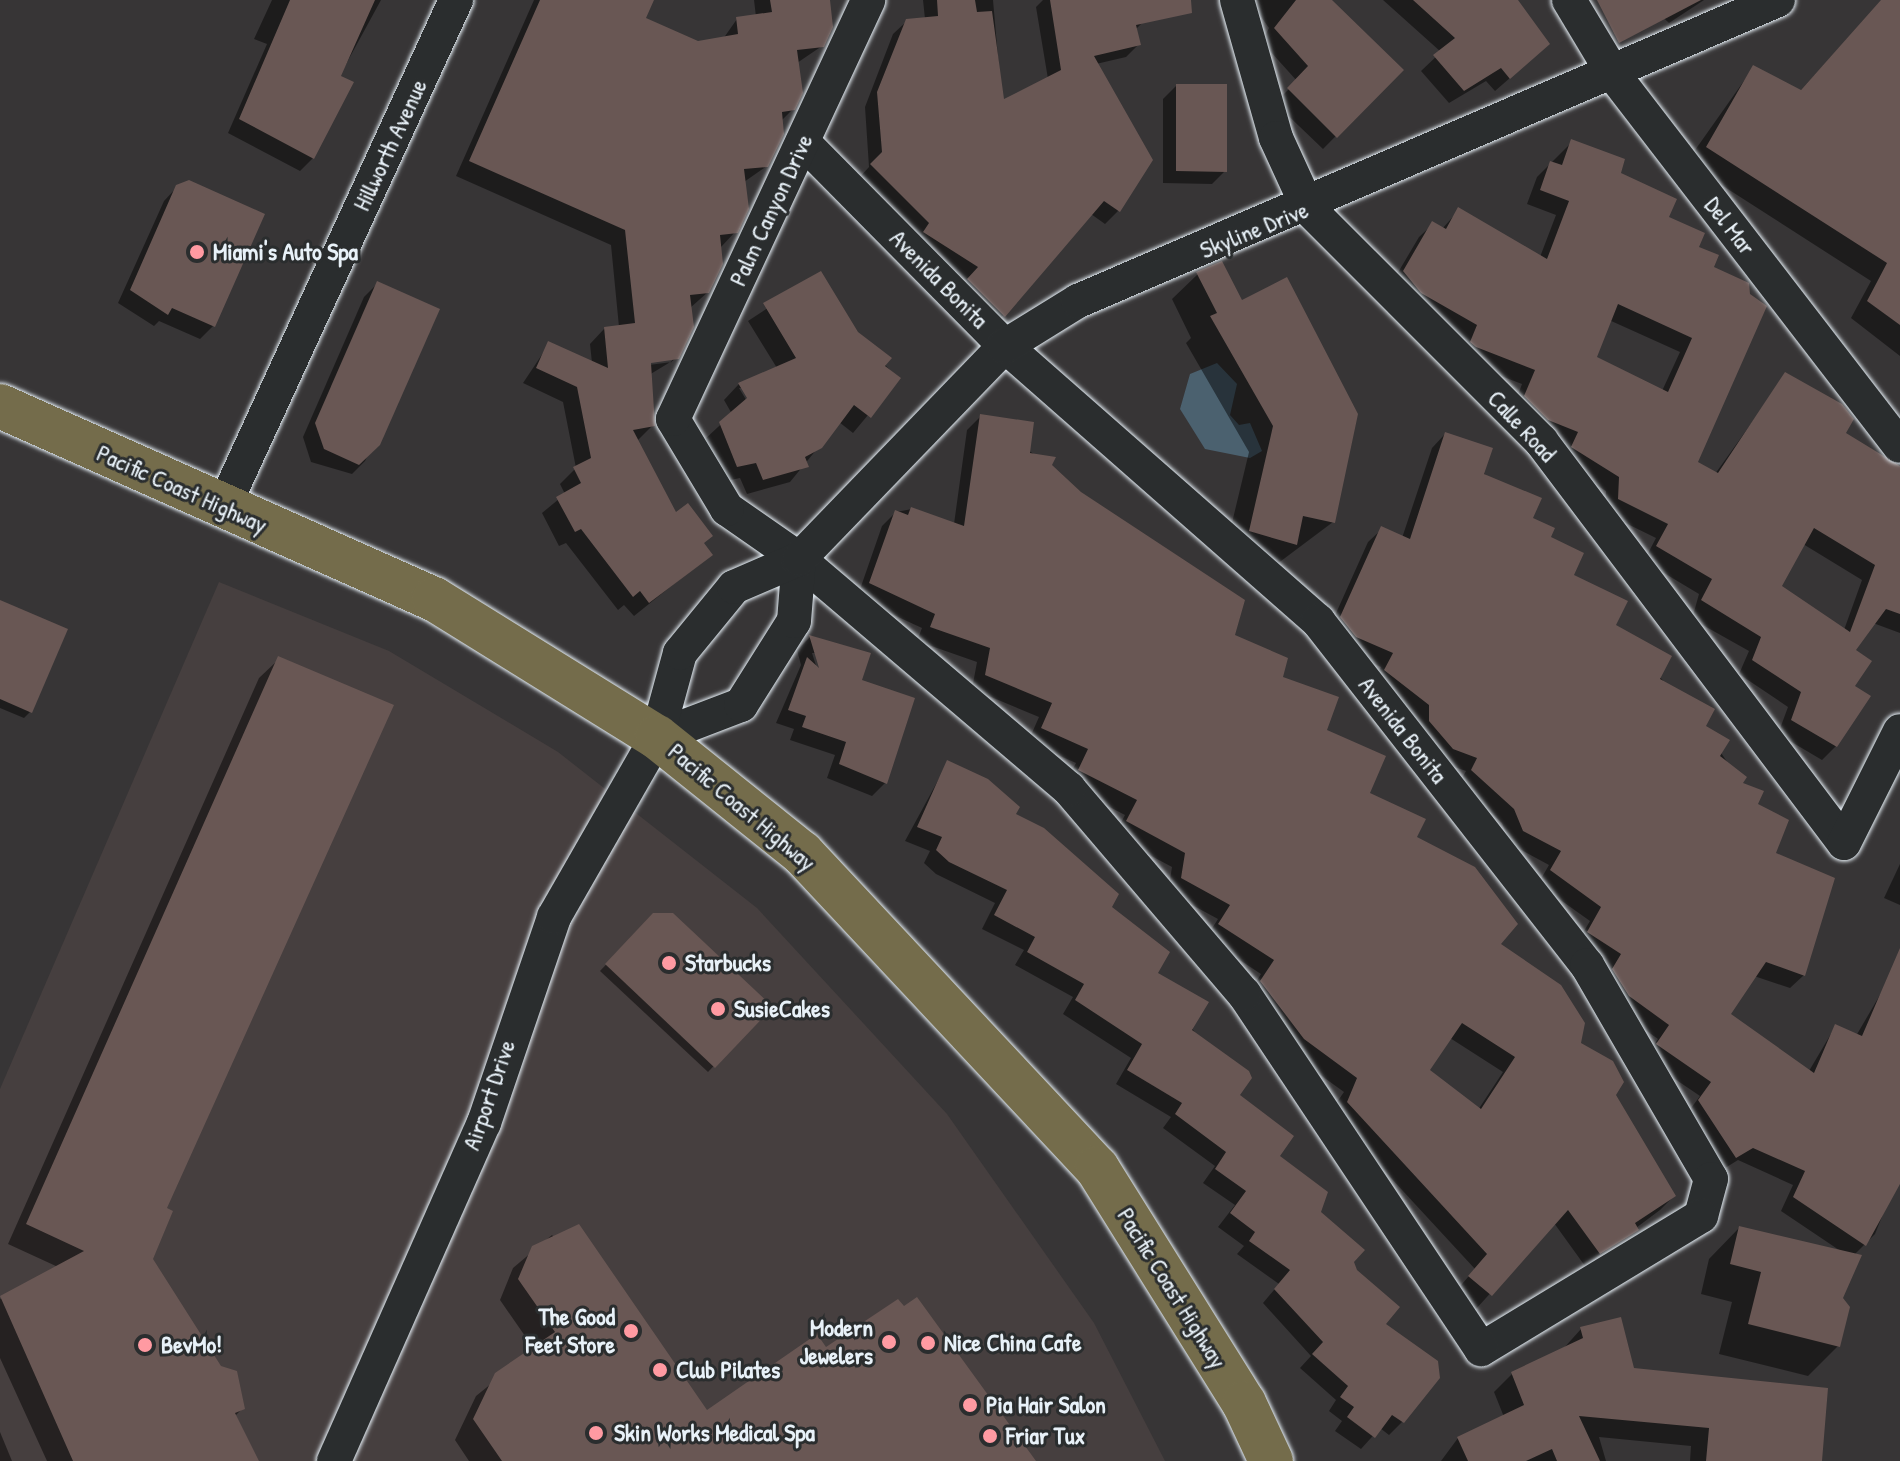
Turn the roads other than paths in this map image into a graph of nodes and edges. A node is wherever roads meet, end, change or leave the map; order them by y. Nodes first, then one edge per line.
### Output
1 (456, 0) edge
2 (868, 0) edge
3 (1237, 0) edge
4 (1569, 0) edge
5 (1778, 0) edge
6 (1614, 75) junction
7 (803, 142) junction
8 (1308, 208) junction
9 (1005, 346) junction
10 (0, 406) edge
11 (1900, 446) edge
12 (223, 508) junction
13 (799, 559) junction
14 (1900, 731) edge
15 (657, 737) junction
16 (334, 1461) edge
17 (1271, 1461) edge

1 - 12 street, Hillworth Avenue
2 - 7 street, Palm Canyon Drive
3 - 8 street, Calle Road
4 - 6 street, Del Mar
5 - 6 street, Skyline Drive
6 - 8 street, Skyline Drive
6 - 11 street, Del Mar
7 - 9 street, Avenida Bonita
7 - 13 street, Palm Canyon Drive
8 - 9 street, Skyline Drive
8 - 14 street, Calle Road
9 - 13 street, Skyline Drive
9 - 13 street, Avenida Bonita
10 - 12 highway, Pacific Coast Highway
12 - 15 highway, Pacific Coast Highway
13 - 15 street, Skyline Drive
13 - 15 street
15 - 16 street, Airport Drive
15 - 17 highway, Pacific Coast Highway

